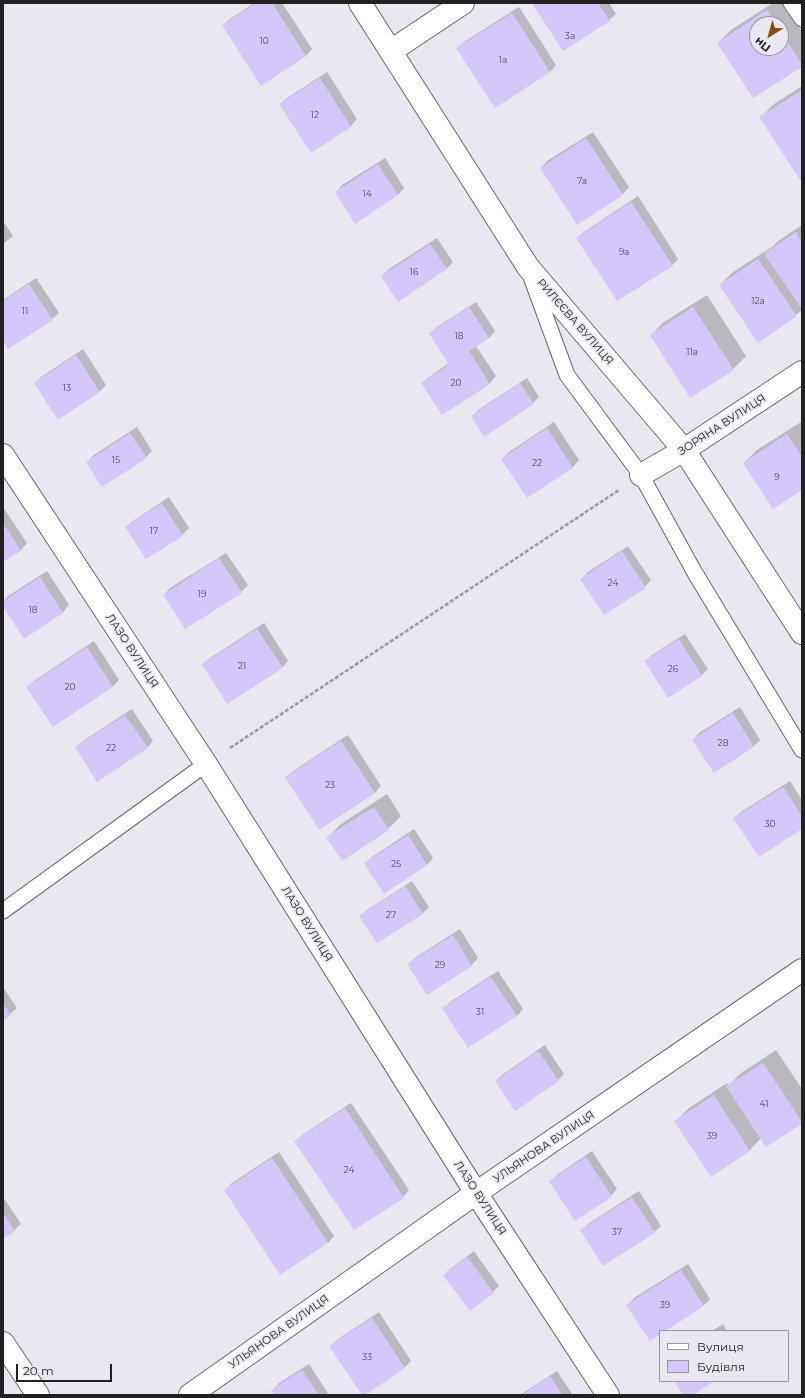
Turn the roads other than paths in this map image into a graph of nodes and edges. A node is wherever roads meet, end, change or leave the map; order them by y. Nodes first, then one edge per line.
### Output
1 (360, 3) edge
2 (463, 3) edge
3 (791, 3) edge
4 (802, 19) edge
5 (392, 51) junction
6 (528, 267) junction
7 (802, 372) edge
8 (684, 450) junction
9 (3, 455) edge
10 (641, 475) junction
11 (802, 633) edge
12 (802, 750) edge
13 (206, 764) junction
14 (3, 911) edge
15 (802, 970) edge
16 (476, 1194) junction
17 (3, 1343) edge
18 (38, 1395) edge
19 (190, 1395) edge
20 (608, 1395) edge

1 - 5 street, РИЛЄЄВА ВУЛИЦЯ
2 - 5 street
3 - 4 lane
5 - 6 street, РИЛЄЄВА ВУЛИЦЯ
6 - 8 street, РИЛЄЄВА ВУЛИЦЯ
6 - 10 lane
7 - 8 street, ЗОРЯНА ВУЛИЦЯ
8 - 10 street, ЗОРЯНА ВУЛИЦЯ
8 - 11 street, РИЛЄЄВА ВУЛИЦЯ
9 - 13 street, ЛАЗО ВУЛИЦЯ
10 - 12 lane
13 - 14 lane
13 - 16 street, ЛАЗО ВУЛИЦЯ
15 - 16 street, УЛЬЯНОВА ВУЛИЦЯ
16 - 19 street, УЛЬЯНОВА ВУЛИЦЯ
16 - 20 street, ЛАЗО ВУЛИЦЯ
17 - 18 street

